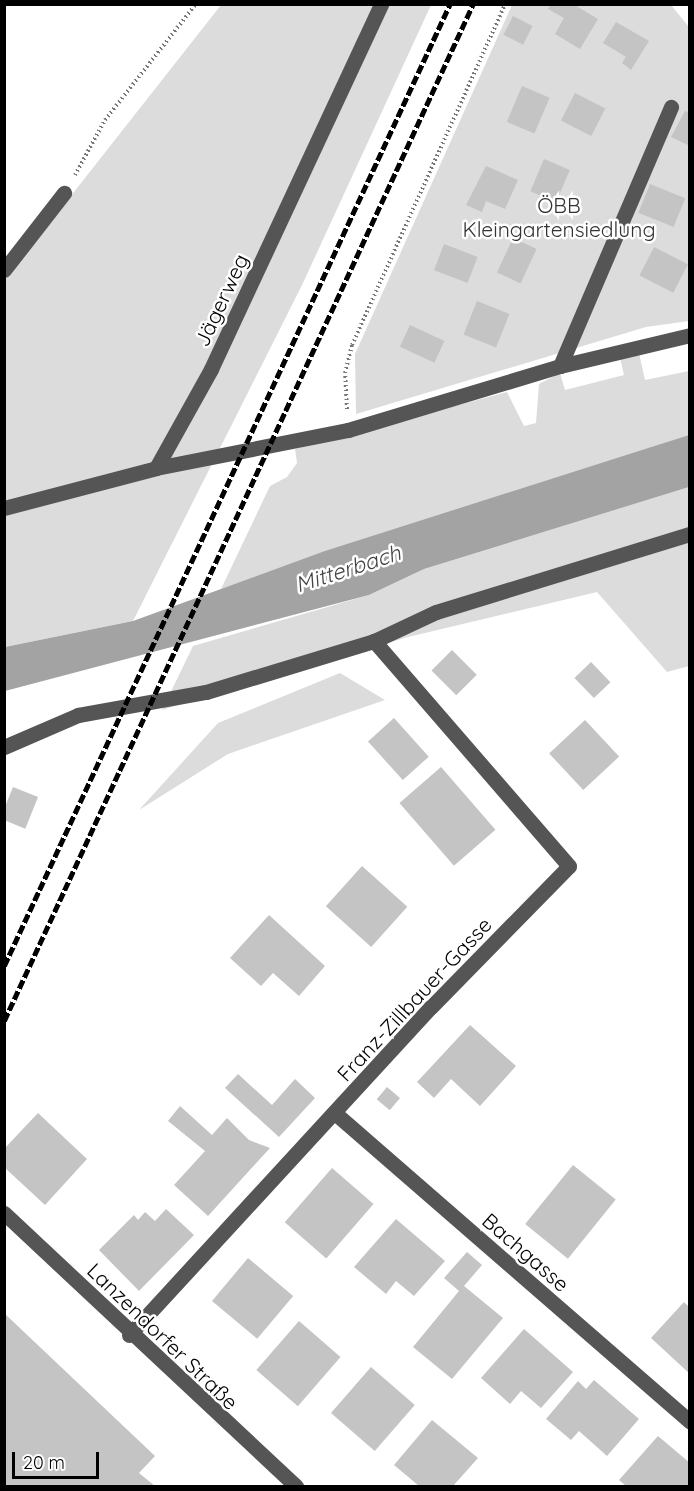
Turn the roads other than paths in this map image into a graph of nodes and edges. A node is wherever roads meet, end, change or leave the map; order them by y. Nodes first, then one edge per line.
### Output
1 (381, 4) edge
2 (671, 107) dead end
3 (64, 194) road end
4 (4, 270) edge
5 (690, 335) edge
6 (560, 366) junction
7 (156, 468) junction
8 (4, 508) edge
9 (690, 534) edge
10 (374, 641) junction
11 (4, 747) edge
12 (336, 1114) junction
13 (4, 1213) edge
14 (129, 1335) junction
15 (690, 1422) edge
16 (296, 1486) edge

1 - 7 street, Jägerweg
2 - 6 street
3 - 4 street
5 - 6 street
6 - 7 street
7 - 8 street
9 - 10 street
10 - 11 street
10 - 12 street, Franz-Zillbauer-Gasse
12 - 14 street, Franz-Zillbauer-Gasse
12 - 15 street, Bachgasse
13 - 14 street, Lanzendorfer Straße
14 - 16 street, Lanzendorfer Straße

